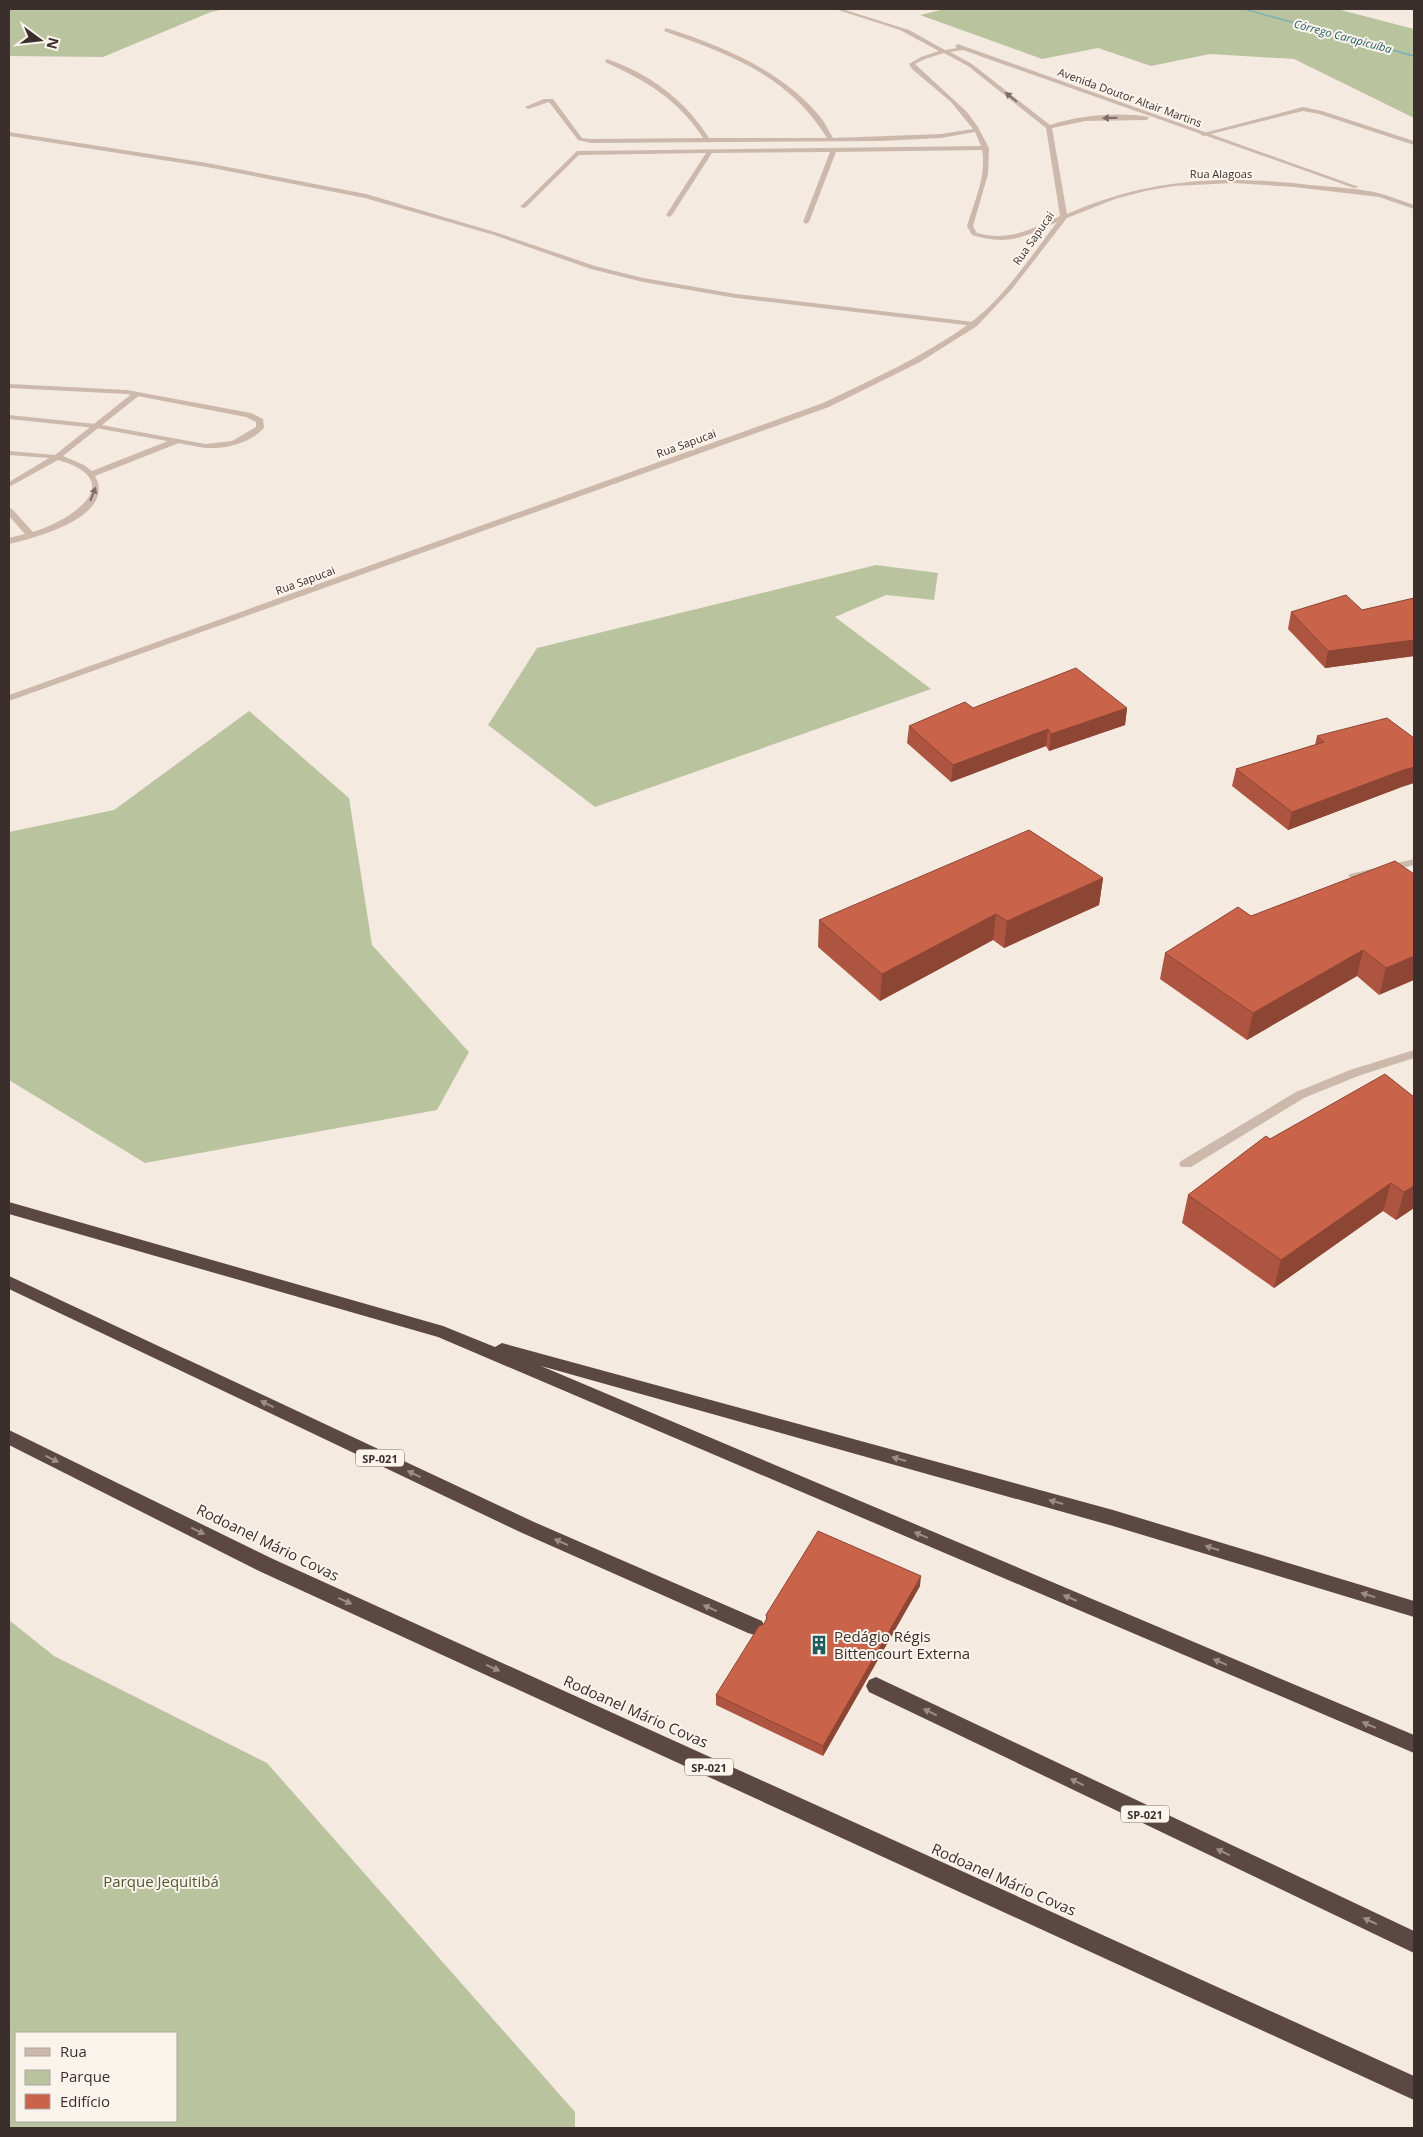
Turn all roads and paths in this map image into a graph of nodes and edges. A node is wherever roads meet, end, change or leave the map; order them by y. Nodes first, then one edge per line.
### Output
1 (838, 9) edge
2 (901, 29) junction
3 (666, 30) dead end
4 (938, 40) dead end
5 (947, 42) dead end
6 (964, 48) junction
7 (945, 51) junction
8 (607, 61) dead end
9 (528, 107) dead end
10 (1159, 118) junction
11 (1049, 128) junction
12 (977, 130) junction
13 (9, 134) edge
14 (1203, 134) junction
15 (707, 140) junction
16 (832, 140) junction
17 (1414, 143) edge
18 (986, 148) junction
19 (834, 149) junction
20 (711, 150) junction
21 (1382, 196) junction
22 (522, 207) dead end
23 (1414, 207) edge
24 (669, 214) dead end
25 (1064, 218) junction
26 (806, 222) dead end
27 (974, 324) junction
28 (9, 386) edge
29 (137, 394) junction
30 (9, 418) edge
31 (96, 426) junction
32 (176, 441) junction
33 (9, 453) edge
34 (57, 457) junction
35 (92, 474) junction
36 (9, 485) edge
37 (9, 511) edge
38 (31, 535) junction
39 (9, 540) edge
40 (9, 698) edge
41 (1414, 862) edge
42 (1354, 876) edge
43 (1414, 1054) edge
44 (1186, 1164) dead end
45 (9, 1208) edge
46 (9, 1282) edge
47 (443, 1332) junction
48 (9, 1438) edge
49 (1414, 1609) edge
50 (755, 1627) dead end
51 (876, 1686) dead end
52 (1414, 1744) edge
53 (1414, 1942) edge
54 (1414, 2088) edge

1 - 2 street
2 - 4 street
2 - 7 street
3 - 16 street
5 - 6 street, Avenida Doutor Altair Martins
6 - 7 street
6 - 10 street, Avenida Doutor Altair Martins
11 -> 7 street
7 - 12 street
8 - 15 street
9 - 15 street
10 -> 11 street
10 - 14 street, Avenida Doutor Altair Martins
11 - 25 street, Rua Sapucai
12 - 16 street
12 - 18 street
13 - 27 street
14 - 17 street
14 - 21 street, Avenida Doutor Altair Martins
15 - 16 street
18 - 19 street
18 - 25 street, Rua Alagoas
19 - 20 street
19 - 26 street
20 - 22 street
20 - 24 street
21 - 23 street, Avenida Doutor Altair Martins
21 - 25 street, Rua Alagoas
25 - 27 street, Rua Sapucai
27 - 40 street, Rua Sapucai
28 - 29 street
29 - 31 street
29 - 32 street
30 - 31 street
31 - 32 street
31 - 34 street
32 - 35 street
33 - 34 street
34 - 35 street
34 - 36 street
38 -> 35 street
37 - 38 street
38 - 39 street
41 - 42 street
43 - 44 street
45 - 47 highway
50 -> 46 highway, SP-021
49 -> 47 highway
52 -> 47 highway
48 -> 54 highway, Rodoanel Mário Covas / SP-021
53 -> 51 highway, SP-021

